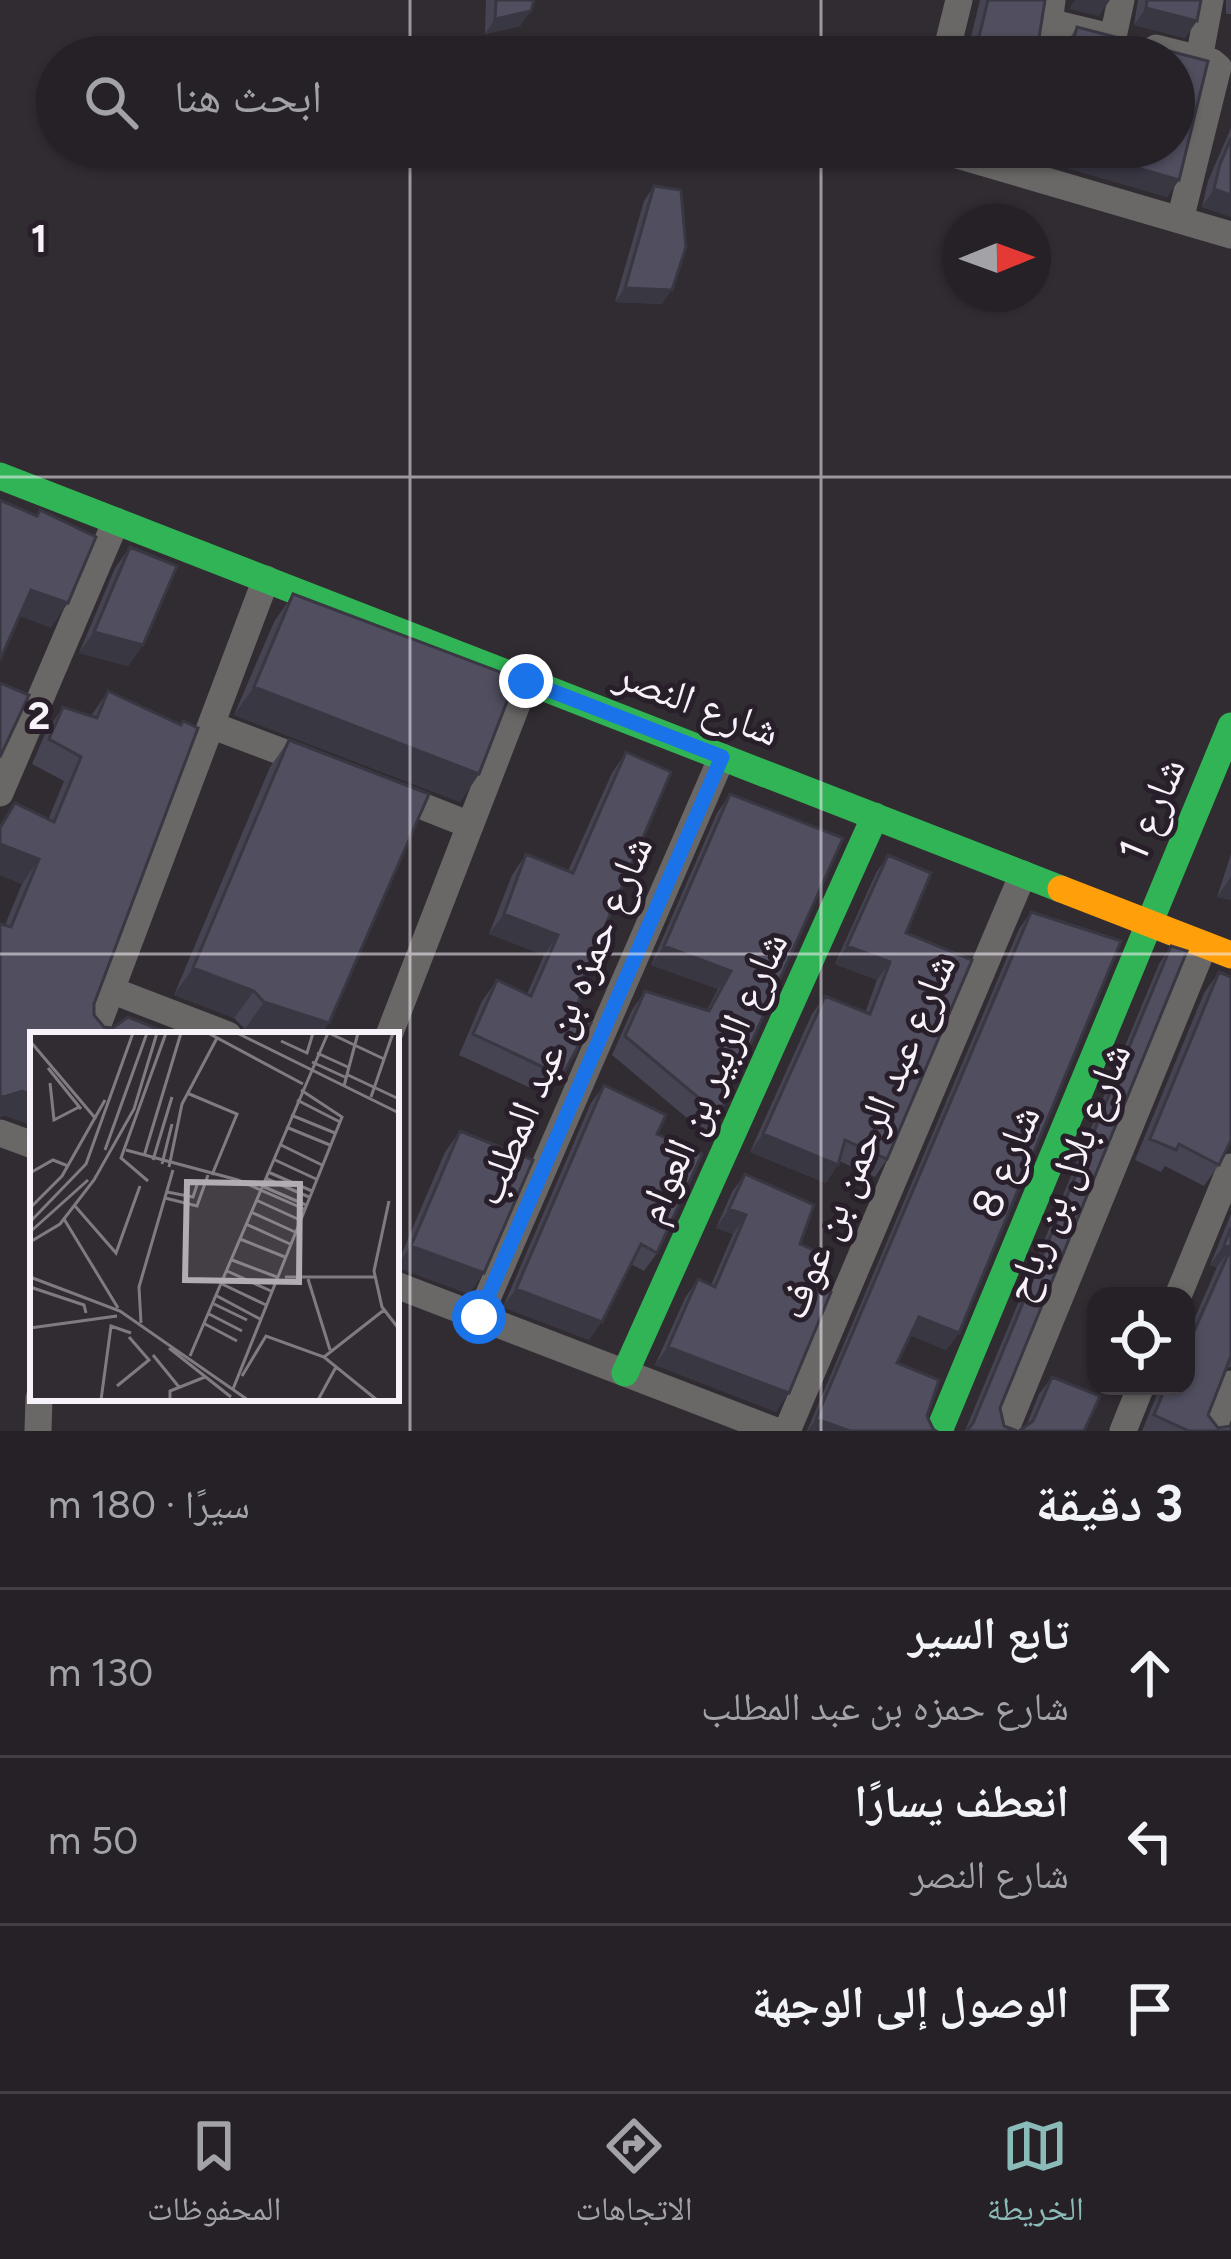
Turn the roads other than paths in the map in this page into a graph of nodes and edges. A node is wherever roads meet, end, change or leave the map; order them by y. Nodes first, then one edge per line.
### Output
1 (959, 0) edge
2 (1121, 0) edge
3 (1210, 0) edge
4 (1050, 11) edge
5 (950, 36) edge
6 (1107, 36) edge
7 (1112, 36) edge
8 (1195, 57) edge
9 (1199, 58) junction
10 (1203, 125) edge
11 (1195, 158) edge
12 (1002, 168) edge
13 (1193, 168) edge
14 (1180, 220) junction
15 (1231, 235) edge
16 (0, 476) edge
17 (116, 521) junction
18 (266, 579) junction
19 (526, 681) junction
20 (212, 725) junction
21 (1231, 727) edge
22 (722, 757) junction
23 (0, 793) edge
24 (874, 816) junction
25 (470, 824) junction
26 (1023, 874) junction
27 (1149, 923) junction
28 (1218, 950) edge
29 (111, 990) junction
30 (95, 1032) edge
31 (219, 1032) edge
32 (390, 1032) edge
33 (0, 1133) edge
34 (30, 1144) edge
35 (1231, 1167) edge
36 (399, 1286) edge
37 (1182, 1287) edge
38 (479, 1317) junction
39 (625, 1373) junction
40 (1231, 1384) edge
41 (1137, 1395) edge
42 (39, 1401) edge
43 (38, 1431) edge
44 (776, 1431) edge
45 (787, 1431) edge
46 (939, 1431) edge
47 (1005, 1431) edge
48 (1123, 1431) edge
49 (1212, 1431) edge

1 - 5 street
2 - 7 street
3 - 9 street
4 - 6 street
8 - 9 street
9 - 10 street
10 - 11 street
12 - 14 street
13 - 14 street
14 - 15 street
16 - 17 street, شارع النصر
17 - 18 street, شارع النصر
17 - 23 street
18 - 19 street, شارع النصر
18 - 20 street
19 - 22 street, شارع النصر
19 - 25 street
20 - 25 street
20 - 29 street
21 - 27 street, شارع 1
22 - 24 street, شارع النصر
22 - 38 street, شارع حمزه بن عبد المطلب
24 - 26 street, شارع النصر
24 - 39 street, شارع الزبير بن العوام
25 - 32 street
26 - 27 street, شارع النصر
26 - 45 street, شارع عبد الرحمن بن عوف
27 - 28 street, شارع النصر
27 - 46 street, شارع 8
28 - 47 street, شارع بلال بن رباح
29 - 30 street
29 - 31 street
33 - 34 street
35 - 37 street
36 - 38 street
38 - 39 street
39 - 44 street
40 - 49 street
41 - 48 street
42 - 43 street

